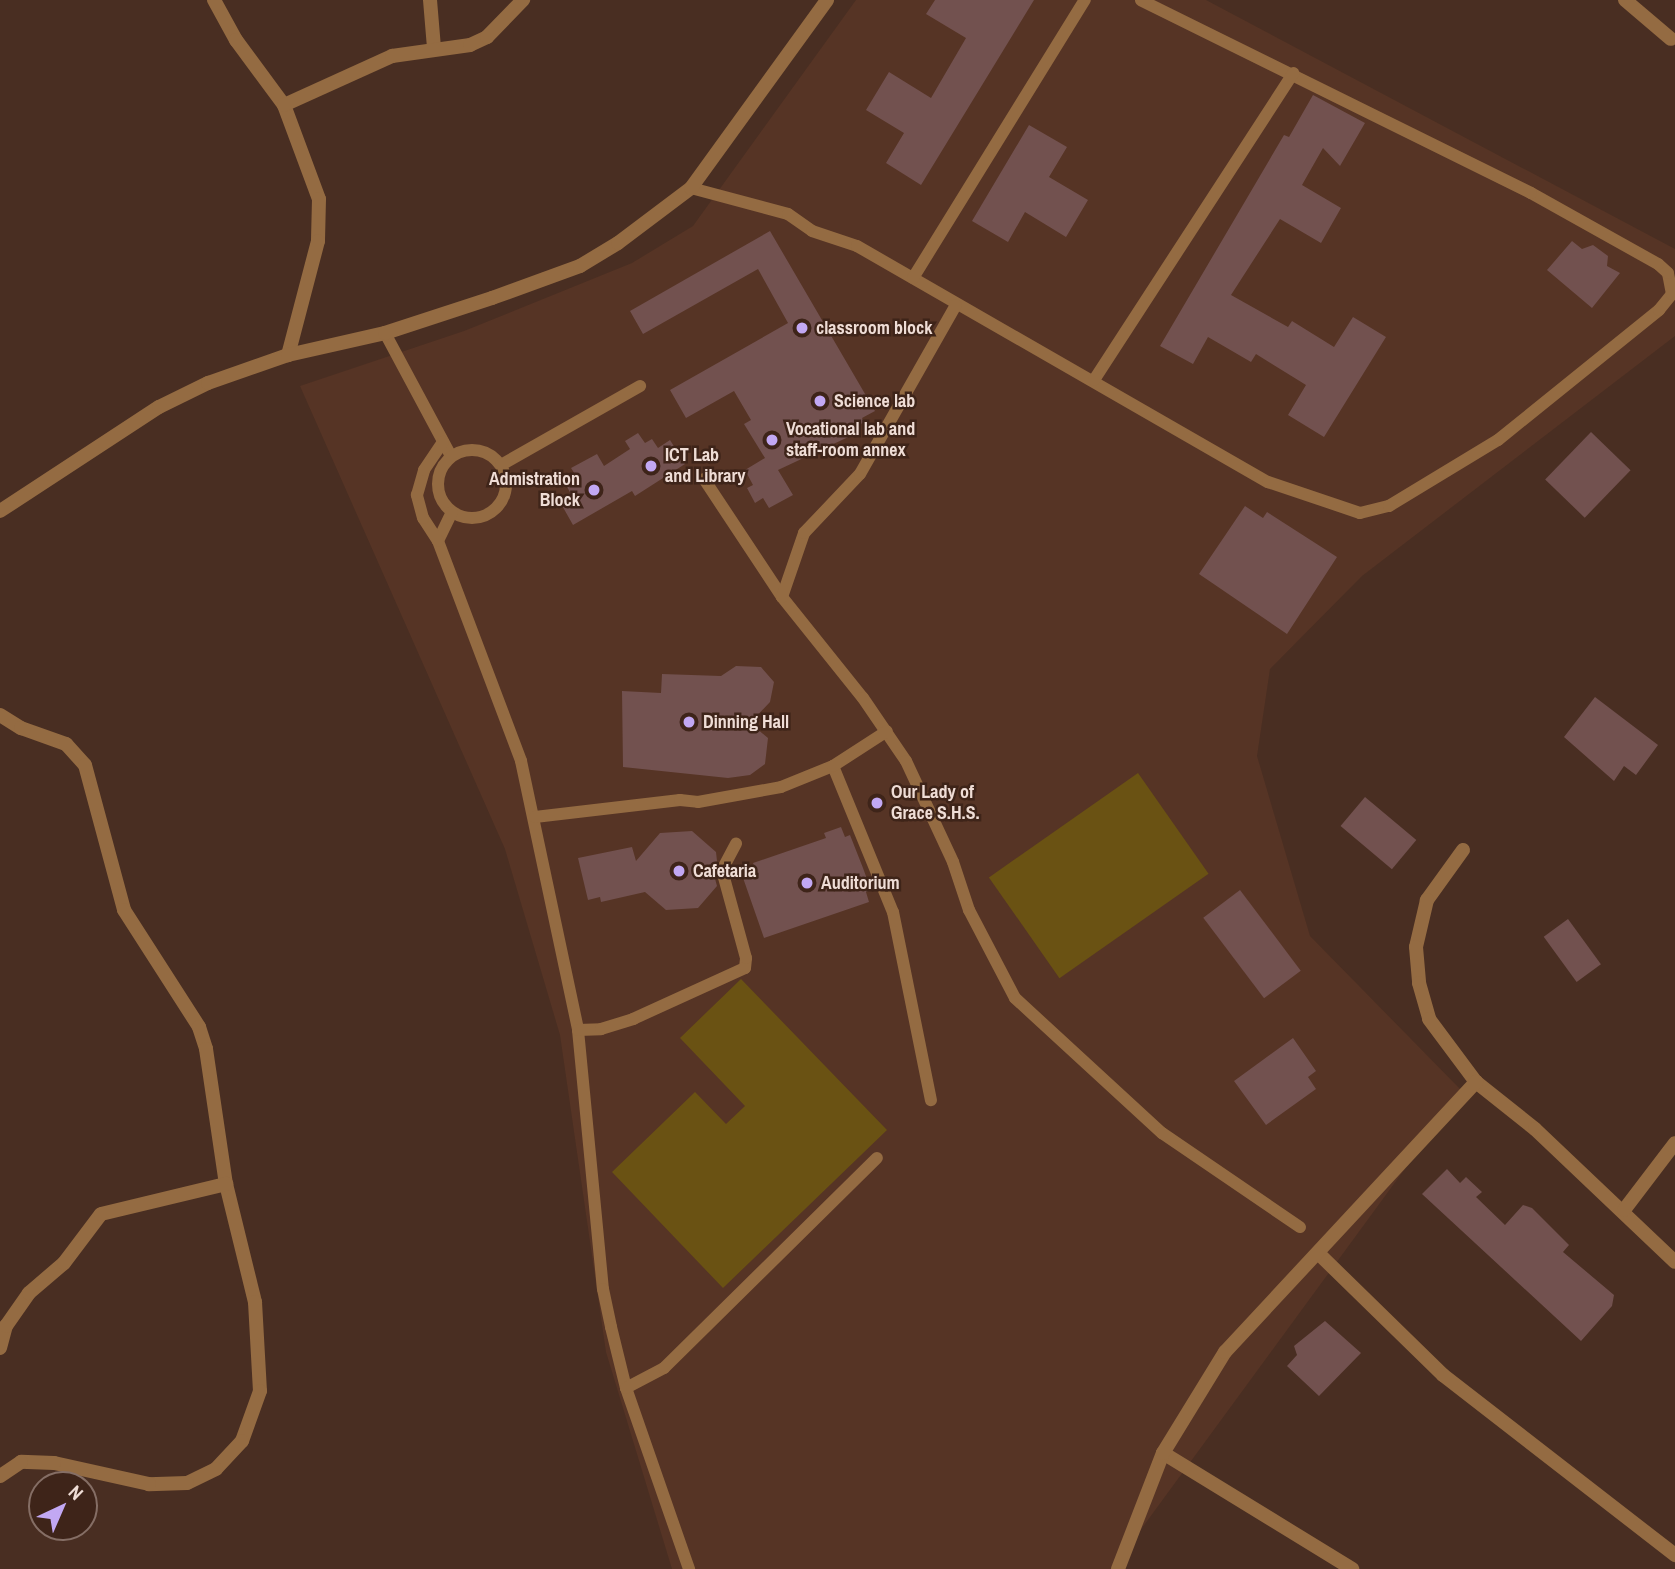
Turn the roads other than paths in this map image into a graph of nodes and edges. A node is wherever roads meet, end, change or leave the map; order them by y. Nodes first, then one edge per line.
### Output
1 (214, 0) edge
2 (430, 0) edge
3 (523, 0) edge
4 (827, 0) edge
5 (1085, 0) edge
6 (1141, 0) edge
7 (1625, 0) edge
8 (1671, 39) dead end
9 (434, 48) junction
10 (1293, 73) junction
11 (284, 105) junction
12 (691, 188) junction
13 (913, 278) junction
14 (956, 305) junction
15 (385, 333) junction
16 (288, 355) junction
17 (1094, 380) junction
18 (640, 386) dead end
19 (443, 442) junction
20 (451, 456) junction
21 (501, 465) junction
22 (704, 480) dead end
23 (0, 511) edge
24 (452, 512) junction
25 (438, 541) junction
26 (782, 597) junction
27 (0, 715) edge
28 (887, 731) junction
29 (833, 766) junction
30 (535, 817) junction
31 (736, 844) dead end
32 (1463, 850) dead end
33 (578, 1030) junction
34 (1476, 1082) junction
35 (931, 1100) dead end
36 (1675, 1143) edge
37 (877, 1158) dead end
38 (226, 1184) junction
39 (1624, 1210) junction
40 (1300, 1227) dead end
41 (1318, 1253) junction
42 (1675, 1262) edge
43 (0, 1348) edge
44 (626, 1388) junction
45 (1163, 1453) junction
46 (0, 1472) edge
47 (1675, 1555) edge
48 (689, 1569) edge
49 (1118, 1569) edge
50 (1352, 1569) edge

1 - 11 street
2 - 9 street
3 - 9 street
4 - 12 street
5 - 13 lane
6 - 10 lane
7 - 8 street
9 - 11 street
10 - 17 lane
10 - 17 lane
11 - 16 street
12 - 13 lane
12 - 15 street
13 - 14 lane
14 - 17 lane
14 - 26 lane
15 - 16 street
15 - 19 lane
16 - 23 street
18 - 21 lane
19 - 20 lane
19 - 25 lane
20 - 21 lane
20 - 24 lane
21 - 24 lane
22 - 26 lane
24 - 25 lane
25 - 30 lane
26 - 28 lane
27 - 38 street
28 - 29 lane
28 - 40 lane
29 - 30 lane
29 - 35 lane
30 - 33 lane
31 - 33 lane
32 - 34 street
33 - 44 lane
34 - 39 street
34 - 41 street
36 - 39 street
37 - 44 lane
38 - 43 street
38 - 46 street
39 - 42 street
41 - 45 street
41 - 47 street
44 - 48 lane
45 - 49 street
45 - 50 street

